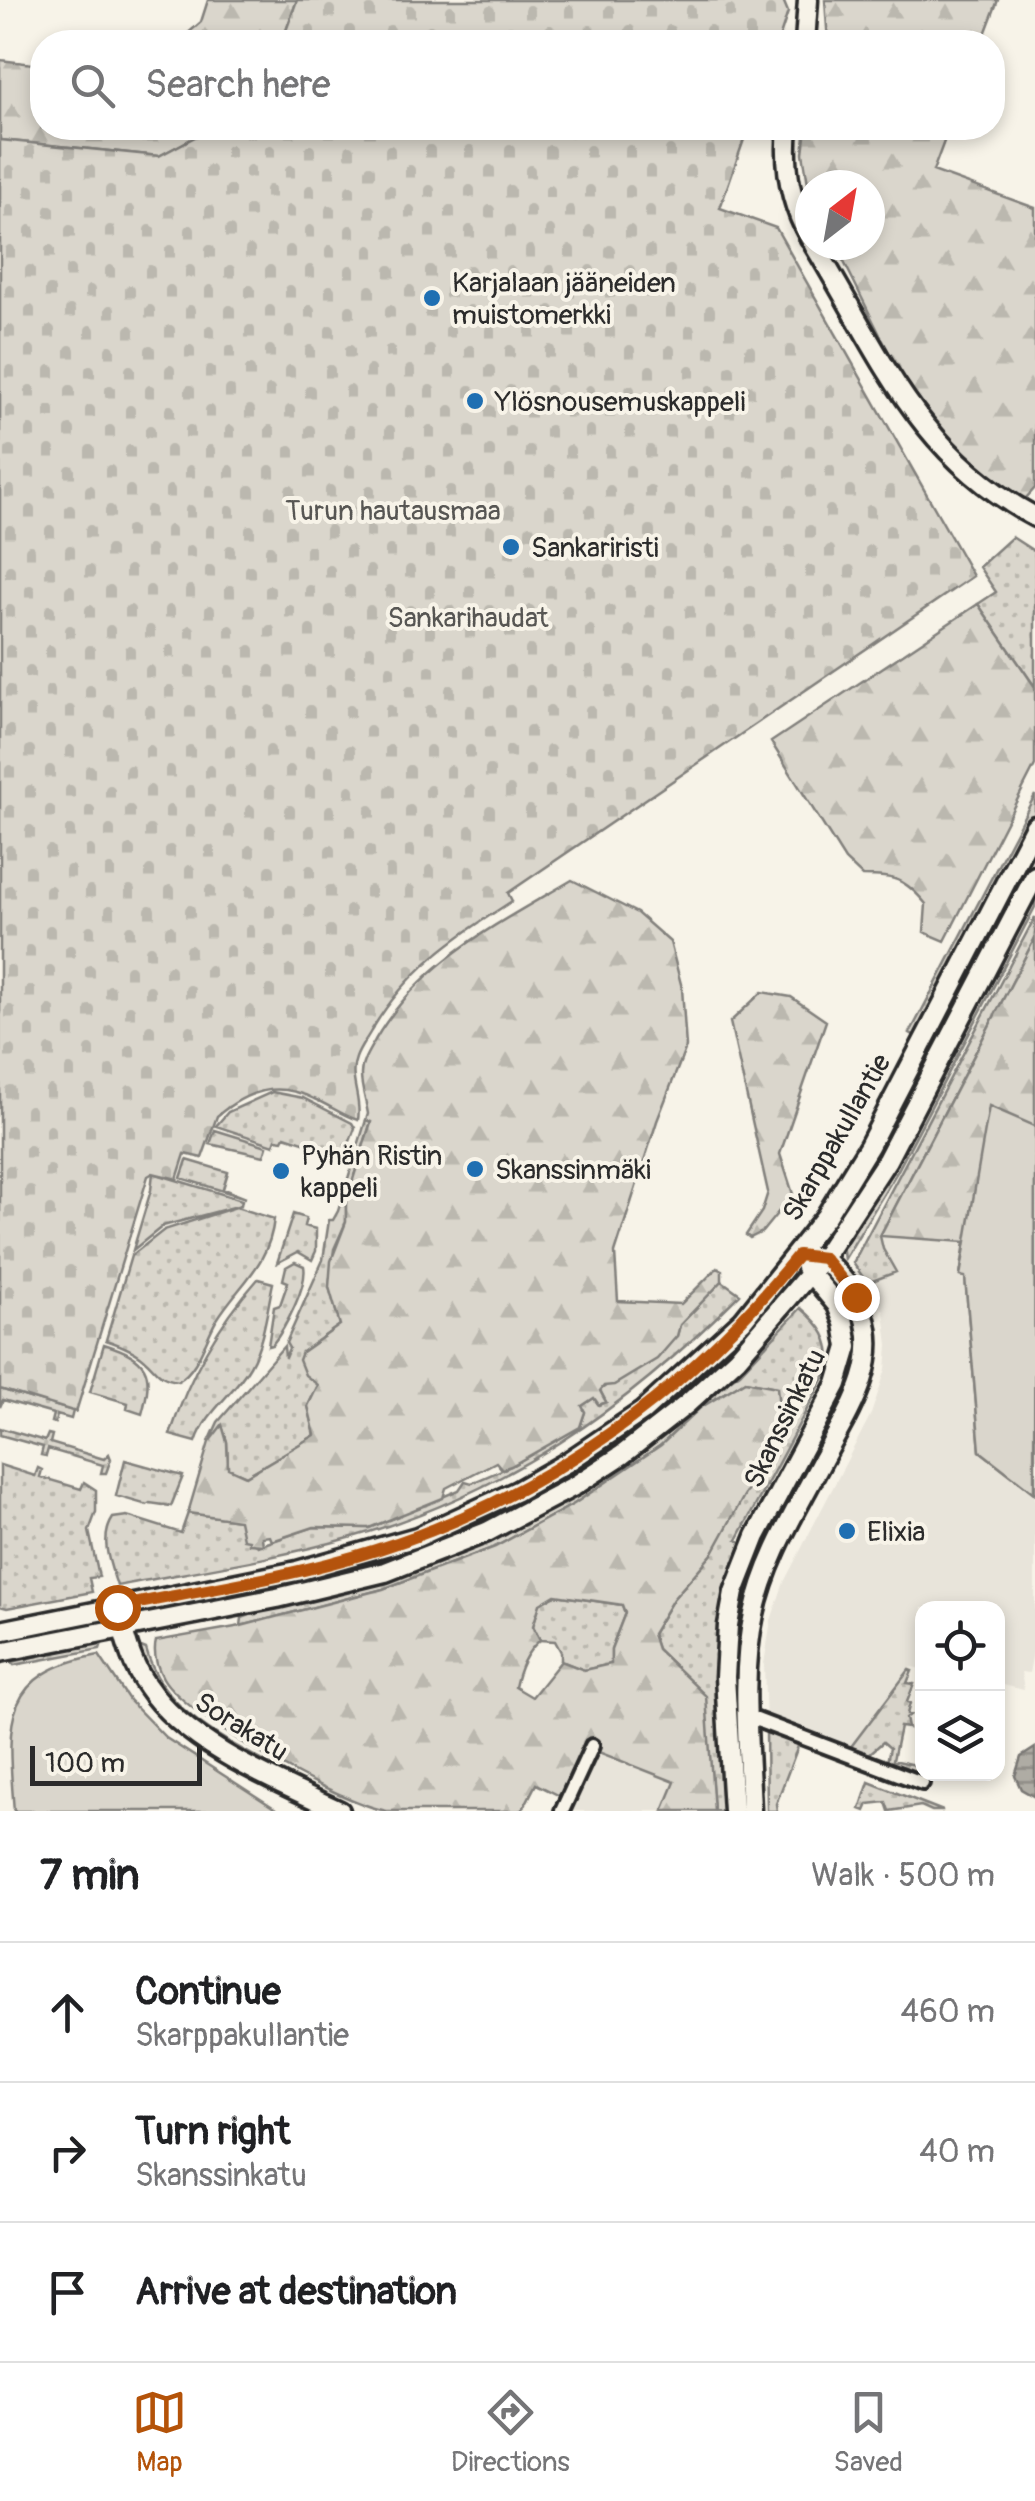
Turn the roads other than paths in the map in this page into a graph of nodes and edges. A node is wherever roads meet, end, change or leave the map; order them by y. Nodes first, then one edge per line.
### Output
1 (808, 0) edge
2 (806, 30) edge
3 (788, 140) edge
4 (795, 206) edge
5 (823, 260) edge
6 (1035, 517) edge
7 (1035, 826) edge
8 (1035, 876) edge
9 (798, 1255) junction
10 (824, 1258) junction
11 (810, 1275) junction
12 (117, 1607) junction
13 (123, 1629) junction
14 (0, 1631) edge
15 (2, 1655) edge
16 (749, 1717) junction
17 (592, 1746) dead end
18 (922, 1783) dead end
19 (340, 1811) edge
20 (562, 1811) edge
21 (734, 1811) edge
22 (751, 1811) edge

1 - 2 main road
3 - 4 main road
5 - 6 main road
7 - 9 main road, Skarppakullantie
8 - 10 main road, Skarppakullantie
9 - 10 main road
9 - 11 main road, Skanssinkatu
9 - 12 main road, Skarppakullantie
10 - 11 main road, Skarppakullantie
10 - 16 main road, Skanssinkatu
11 - 13 main road, Skarppakullantie
11 - 21 main road, Skanssinkatu
12 - 13 main road, Sorakatu
12 - 14 main road, Skarppakullantie
13 - 15 main road, Skarppakullantie
13 - 19 main road, Sorakatu
16 - 18 street
16 - 22 main road, Skanssinkatu
17 - 20 street

